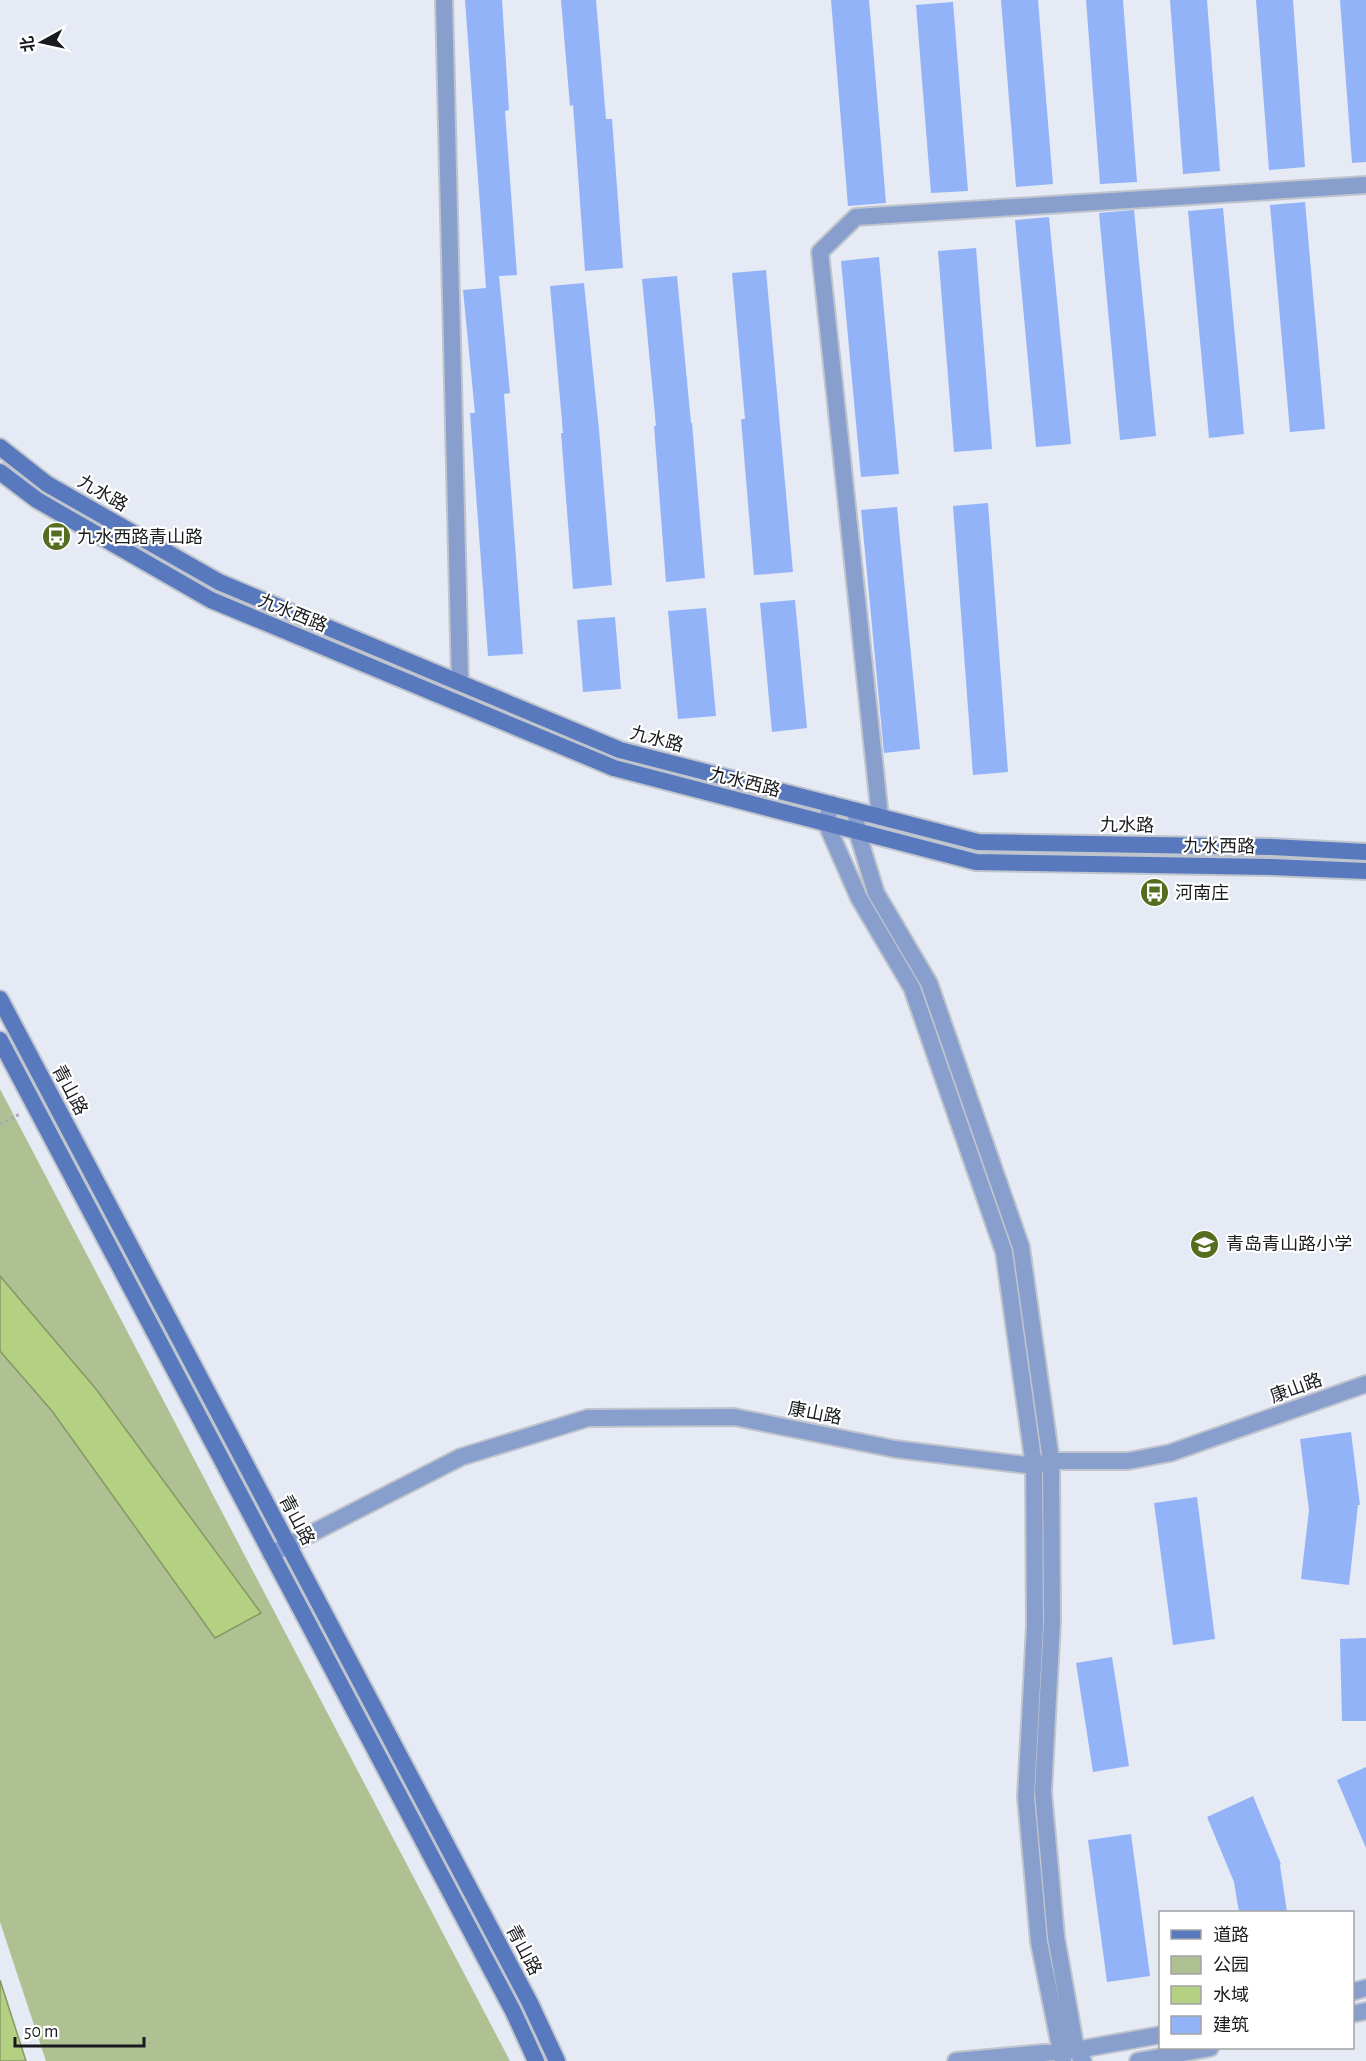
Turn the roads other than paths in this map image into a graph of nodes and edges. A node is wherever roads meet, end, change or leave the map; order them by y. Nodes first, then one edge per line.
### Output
1 (444, 0) edge
2 (1366, 185) edge
3 (0, 447) edge
4 (0, 472) edge
5 (460, 682) junction
6 (831, 804) junction
7 (856, 811) junction
8 (880, 817) junction
9 (826, 823) junction
10 (857, 831) junction
11 (1366, 852) edge
12 (1366, 871) edge
13 (0, 999) edge
14 (0, 1040) edge
15 (1366, 1384) edge
16 (1051, 1461) junction
17 (1034, 1466) junction
18 (288, 1544) junction
19 (271, 1554) junction
20 (1159, 2035) edge
21 (1204, 2049) edge
22 (1071, 2056) edge
23 (536, 2061) edge
24 (556, 2061) edge
25 (956, 2061) edge
26 (1138, 2061) edge

1 - 5 street
2 - 8 street
3 - 5 main road, 九水路
4 - 9 main road, 九水西路
5 - 6 main road, 九水路
6 - 7 main road, 九水路
6 - 9 street
7 - 8 main road, 九水路
7 - 10 street
8 - 11 main road, 九水路
9 - 10 main road, 九水西路
9 - 17 street
10 - 12 main road, 九水西路
10 - 16 street
13 - 18 main road, 青山路
14 - 19 main road
15 - 16 street, 康山路
16 - 17 street, 康山路
16 - 22 street
17 - 18 street, 康山路
17 - 22 street
18 - 19 street, 康山路
18 - 24 main road, 青山路
19 - 23 main road
20 - 22 street
21 - 26 street
22 - 25 street

